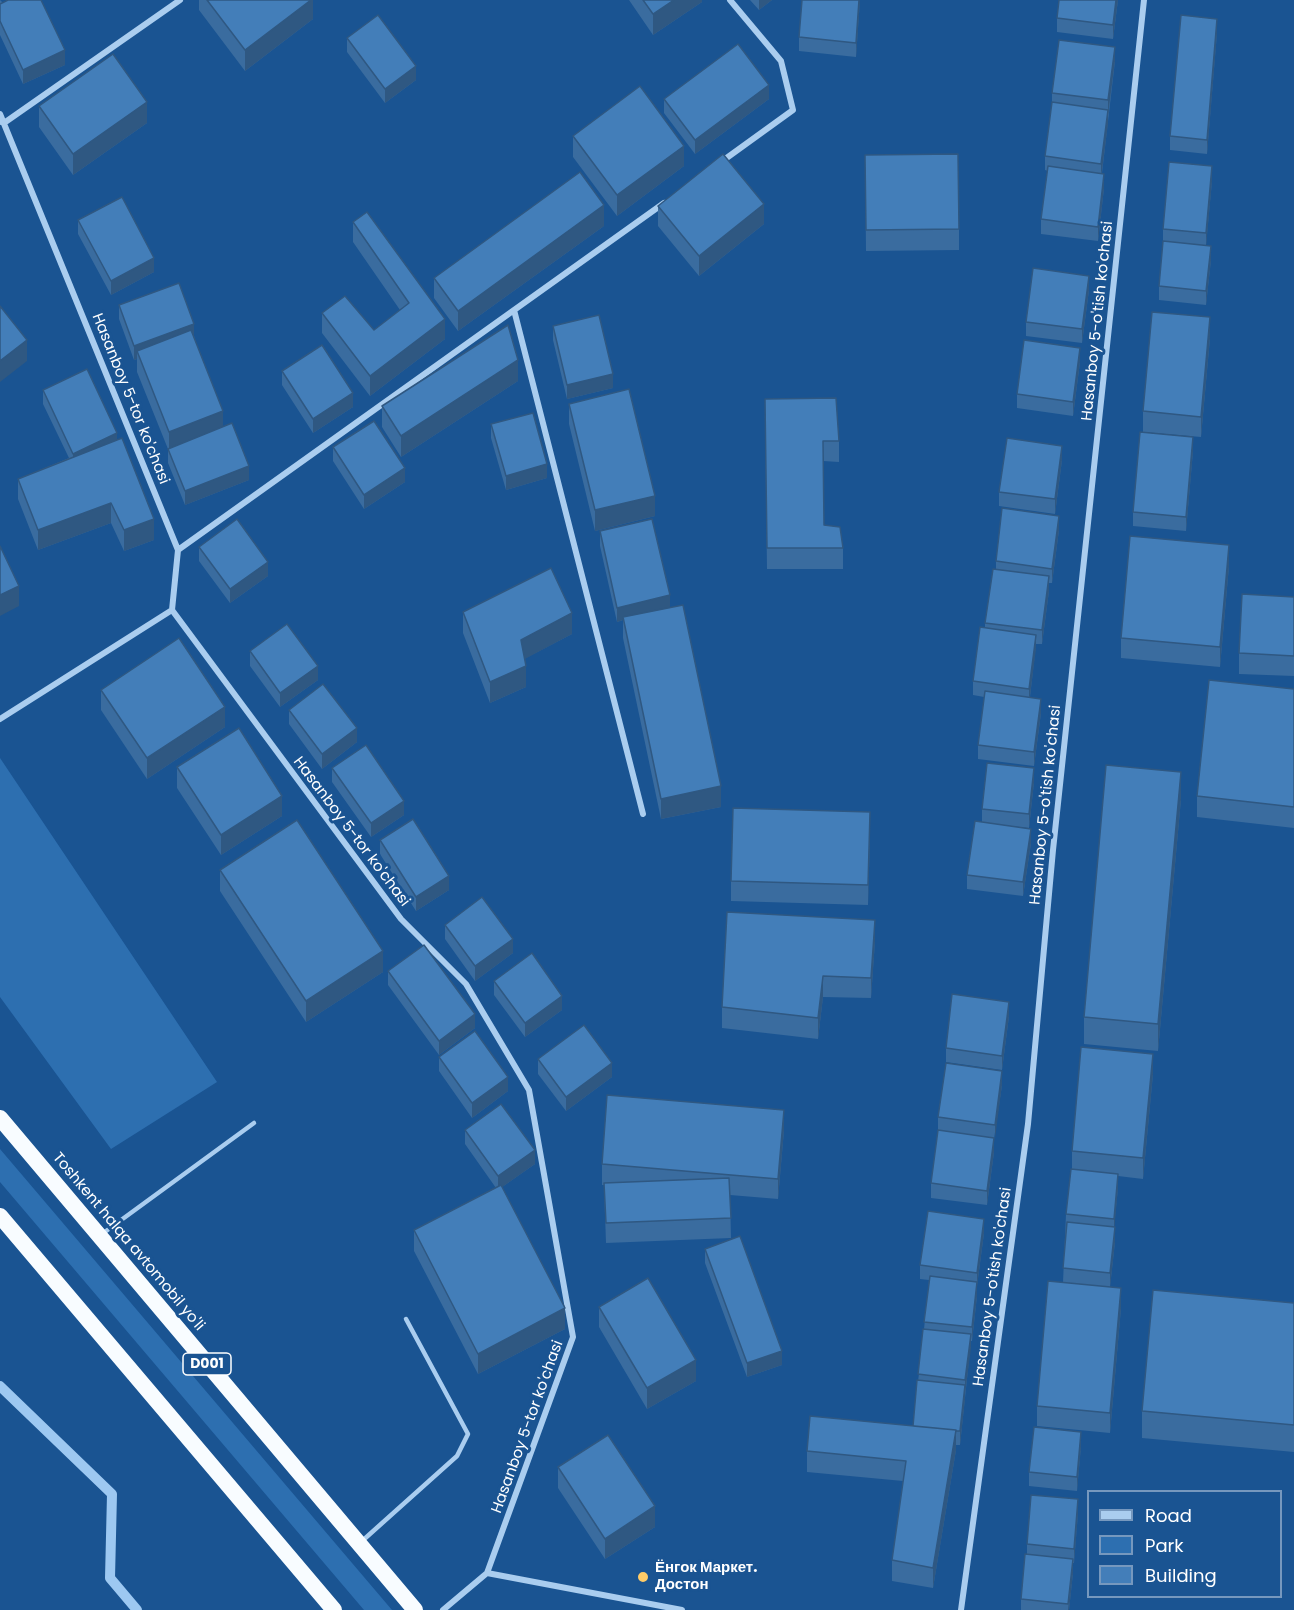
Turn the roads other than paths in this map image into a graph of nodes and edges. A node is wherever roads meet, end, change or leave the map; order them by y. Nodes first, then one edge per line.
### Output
1 (180, 0) edge
2 (730, 0) edge
3 (1144, 0) edge
4 (0, 114) edge
5 (2, 122) edge
6 (716, 165) edge
7 (668, 200) edge
8 (514, 310) junction
9 (178, 550) junction
10 (172, 610) junction
11 (0, 719) edge
12 (643, 814) dead end
13 (0, 1118) edge
14 (254, 1123) dead end
15 (0, 1216) edge
16 (99, 1236) junction
17 (406, 1319) dead end
18 (359, 1544) junction
19 (487, 1573) junction
20 (334, 1610) edge
21 (415, 1610) edge
22 (443, 1610) edge
23 (682, 1610) edge
24 (961, 1610) edge

1 - 5 street
2 - 6 street
3 - 24 street, Hasanboy 5-o'tish ko'chasi
4 - 5 street, Hasanboy 5-tor ko'chasi
5 - 9 street, Hasanboy 5-tor ko'chasi
7 - 8 street
8 - 9 street
8 - 12 street
9 - 10 street, Hasanboy 5-tor ko'chasi
10 - 11 street
10 - 19 street, Hasanboy 5-tor ko'chasi
13 - 16 highway, Toshkent halqa avtomobil yo'li / D001
14 - 16 lane
15 - 20 highway
16 - 18 highway, Toshkent halqa avtomobil yo'li / D001
17 - 18 lane
18 - 21 highway, Toshkent halqa avtomobil yo'li / D001
19 - 22 street
19 - 23 street

